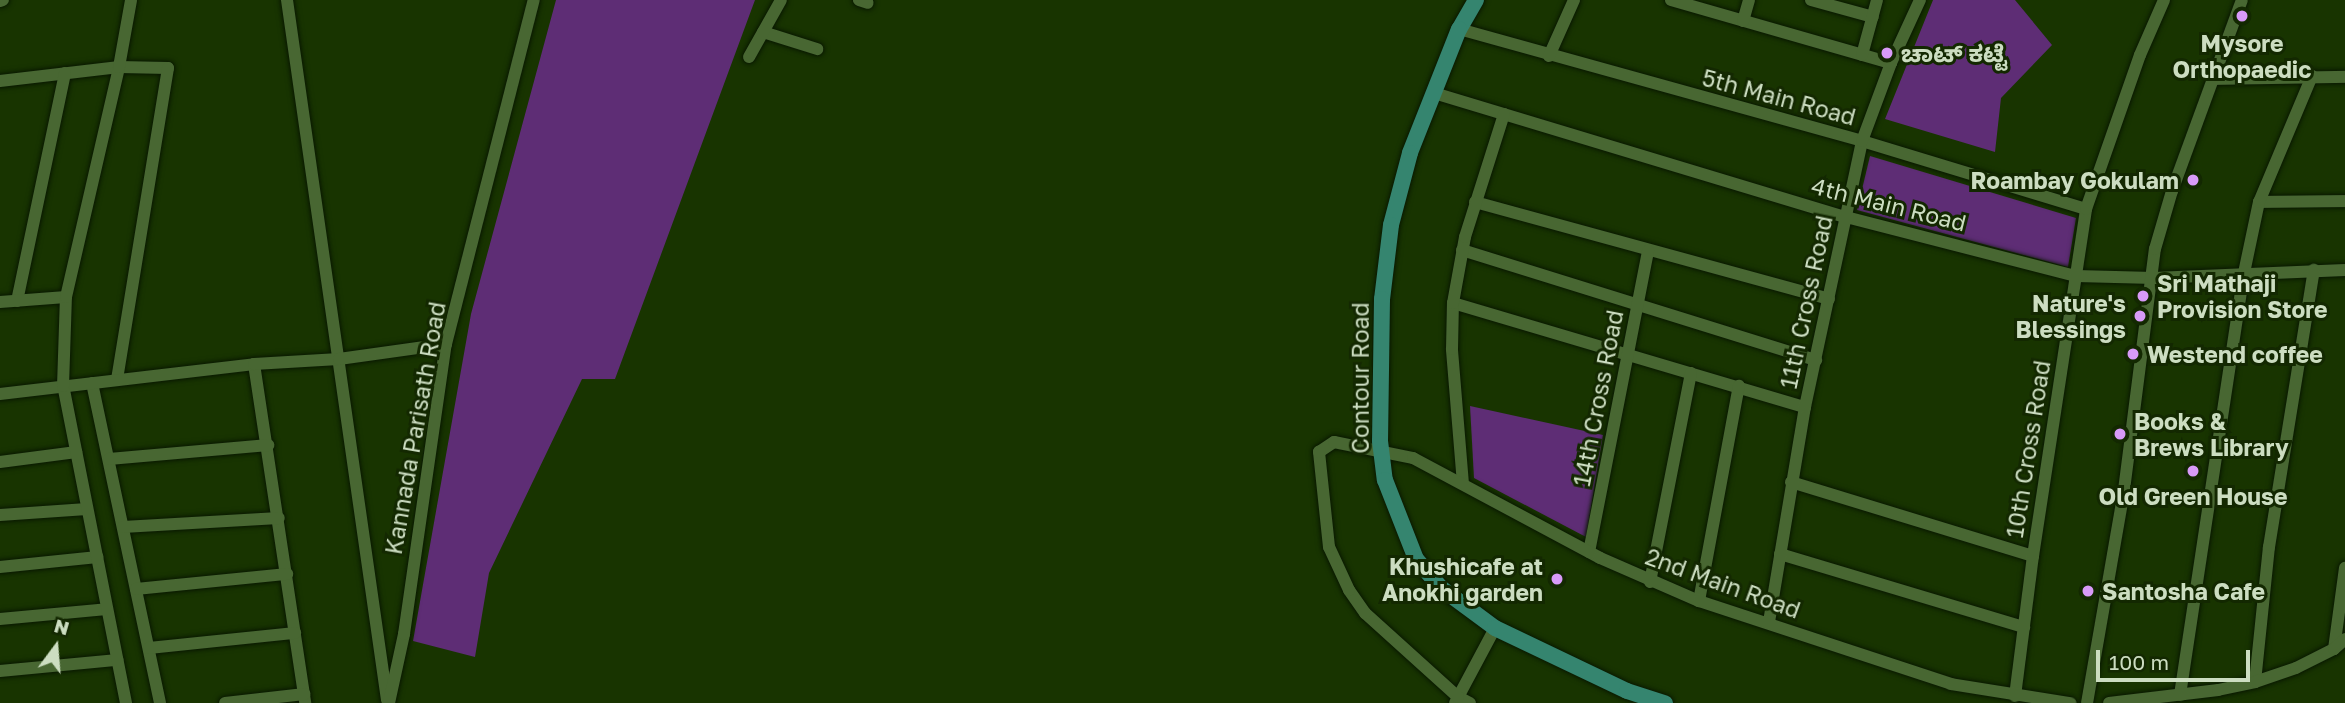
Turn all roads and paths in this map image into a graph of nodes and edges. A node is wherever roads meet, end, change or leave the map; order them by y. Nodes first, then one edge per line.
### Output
1 (131, 0) edge
2 (287, 0) edge
3 (534, 0) edge
4 (781, 0) edge
5 (1476, 0) edge
6 (1574, 0) edge
7 (1671, 0) edge
8 (1749, 0) edge
9 (1811, 0) edge
10 (1877, 0) edge
11 (1920, 0) edge
12 (2164, 0) edge
13 (2242, 0) edge
14 (1872, 18) junction
15 (1743, 21) junction
16 (1459, 29) junction
17 (763, 32) junction
18 (817, 49) dead end
19 (1862, 55) junction
20 (1549, 56) junction
21 (749, 57) dead end
22 (1891, 63) junction
23 (119, 67) junction
24 (65, 73) junction
25 (2312, 76) junction
26 (2345, 77) edge
27 (2214, 79) junction
28 (0, 81) edge
29 (1434, 93) junction
30 (1504, 114) junction
31 (1861, 141) junction
32 (2345, 201) edge
33 (1475, 202) junction
34 (2259, 202) junction
35 (2086, 209) junction
36 (1846, 216) junction
37 (1462, 250) junction
38 (1648, 251) junction
39 (2314, 270) junction
40 (2345, 270) edge
41 (2244, 272) junction
42 (2076, 275) junction
43 (2154, 278) junction
44 (66, 297) junction
45 (1829, 299) junction
46 (17, 301) junction
47 (0, 302) edge
48 (1638, 302) junction
49 (1453, 303) junction
50 (446, 344) junction
51 (1628, 355) junction
52 (339, 359) junction
53 (1816, 359) junction
54 (254, 364) junction
55 (1691, 373) junction
56 (117, 379) junction
57 (92, 383) junction
58 (63, 386) junction
59 (1739, 386) junction
60 (0, 394) edge
61 (1805, 407) junction
62 (268, 445) junction
63 (1381, 450) junction
64 (76, 452) junction
65 (109, 459) junction
66 (0, 461) edge
67 (1791, 482) junction
68 (1463, 484) junction
69 (87, 509) junction
70 (0, 515) edge
71 (279, 518) junction
72 (123, 527) junction
73 (1589, 552) junction
74 (1780, 554) junction
75 (2033, 556) junction
76 (97, 557) junction
77 (0, 568) edge
78 (2345, 568) edge
79 (287, 574) junction
80 (1650, 582) junction
81 (136, 589) junction
82 (1699, 601) junction
83 (107, 610) junction
84 (0, 620) edge
85 (1769, 622) junction
86 (2024, 627) junction
87 (1496, 628) junction
88 (295, 633) junction
89 (2345, 639) edge
90 (149, 648) junction
91 (2334, 649) junction
92 (117, 660) junction
93 (0, 671) edge
94 (2255, 682) junction
95 (2180, 695) junction
96 (2015, 696) junction
97 (305, 699) edge
98 (1461, 701) edge
99 (126, 703) edge
100 (160, 703) edge
101 (225, 703) edge
102 (388, 703) edge
103 (1665, 703) edge
104 (2070, 703) edge
105 (2087, 703) edge
106 (2109, 703) edge

1 - 23 street
2 - 52 street
3 - 50 street, Kannada Parisath Road
4 - 17 street
5 - 16 main road, Contour Road
6 - 20 street
7 - 15 street
8 - 15 street
9 - 14 street
10 - 14 street
11 - 22 street, 11th Cross Road
12 - 35 street, 10th Cross Road
13 - 27 street
14 - 19 street
15 - 19 street
16 - 20 street, 5th Main Road
16 - 29 main road, Contour Road
17 - 18 street
17 - 21 street
19 - 22 street
20 - 31 street, 5th Main Road
22 - 31 street, 11th Cross Road
23 - 24 street
23 - 44 street
23 - 56 street
24 - 28 street
24 - 46 street
25 - 26 street
25 - 27 street
25 - 34 street
27 - 43 street
29 - 30 street, 4th Main Road
29 - 63 main road, Contour Road
30 - 33 street
30 - 36 street, 4th Main Road
31 - 35 street, 5th Main Road
31 - 36 street, 11th Cross Road
32 - 34 street
33 - 37 street
33 - 38 street
34 - 41 street
35 - 42 street, 10th Cross Road
36 - 42 street, 4th Main Road
36 - 45 street, 11th Cross Road
37 - 48 street
37 - 49 street
38 - 45 street
38 - 48 street, 14th Cross Road
39 - 40 street, 4th Main Road
39 - 41 street, 4th Main Road
39 - 94 street
41 - 43 street, 4th Main Road
41 - 95 street
42 - 43 street, 4th Main Road
42 - 75 street, 10th Cross Road
43 - 105 street
44 - 46 street
44 - 58 street
45 - 53 street, 11th Cross Road
46 - 47 street
48 - 51 street, 14th Cross Road
48 - 53 street
49 - 51 street
49 - 68 street
50 - 52 street
50 - 102 street, Kannada Parisath Road
51 - 55 street
51 - 73 street, 14th Cross Road
52 - 54 street
52 - 102 street
53 - 61 street, 11th Cross Road
54 - 56 street
54 - 62 street
55 - 59 street
55 - 80 street
56 - 57 street
57 - 58 street
57 - 65 street
58 - 60 street
58 - 64 street
59 - 61 street
59 - 82 street
61 - 67 street, 11th Cross Road
62 - 65 street
62 - 71 street
63 - 68 street, 2nd Main Road
63 - 87 main road, Contour Road
63 - 98 street, 2nd Main Road
64 - 66 street
64 - 69 street
65 - 72 street
67 - 74 street, 11th Cross Road
67 - 75 street
68 - 73 street, 2nd Main Road
69 - 70 street
69 - 76 street
71 - 72 street
71 - 79 street
72 - 81 street
73 - 80 street, 2nd Main Road
74 - 85 street, 11th Cross Road
74 - 86 street
75 - 86 street, 10th Cross Road
76 - 77 street
76 - 83 street
78 - 91 street
79 - 81 street
79 - 88 street
80 - 82 street, 2nd Main Road
81 - 90 street
82 - 85 street, 2nd Main Road
83 - 84 street
83 - 92 street
85 - 96 street, 2nd Main Road
86 - 96 street, 10th Cross Road
87 - 98 street
87 - 103 main road, Contour Road
88 - 90 street
88 - 97 street
89 - 91 street
90 - 100 street
91 - 94 street
92 - 93 street
92 - 99 street
94 - 95 street
95 - 106 street
96 - 104 street, 2nd Main Road
97 - 101 street

